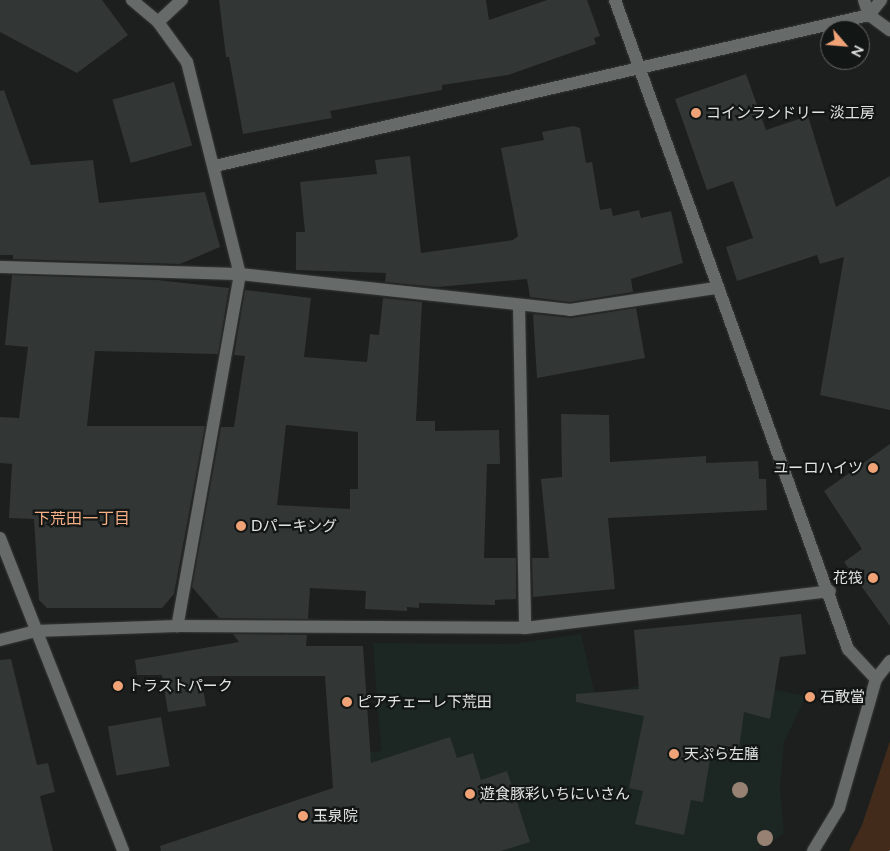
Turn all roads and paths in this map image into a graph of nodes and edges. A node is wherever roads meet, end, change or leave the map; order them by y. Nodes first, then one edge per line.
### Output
1 (132, 0) edge
2 (182, 0) edge
3 (615, 0) edge
4 (864, 0) edge
5 (881, 0) edge
6 (869, 15) junction
7 (158, 22) junction
8 (890, 30) edge
9 (639, 67) junction
10 (215, 166) junction
11 (0, 267) edge
12 (240, 274) junction
13 (715, 288) junction
14 (519, 306) junction
15 (0, 538) edge
16 (830, 591) junction
17 (176, 626) junction
18 (525, 628) junction
19 (35, 631) junction
20 (0, 640) edge
21 (890, 661) edge
22 (876, 679) junction
23 (123, 851) edge
24 (812, 851) edge

1 - 7 street
2 - 7 street
3 - 9 street
4 - 6 street
5 - 6 street
6 - 8 street
6 - 9 street
7 - 10 street
9 - 10 street
9 - 13 street
10 - 12 street
11 - 12 street
12 - 14 street
12 - 17 street
13 - 14 street
13 - 16 street
14 - 18 street
15 - 19 street
16 - 18 street
16 - 22 street
17 - 18 street
17 - 19 street
19 - 20 street
19 - 23 street
21 - 22 street
22 - 24 street

